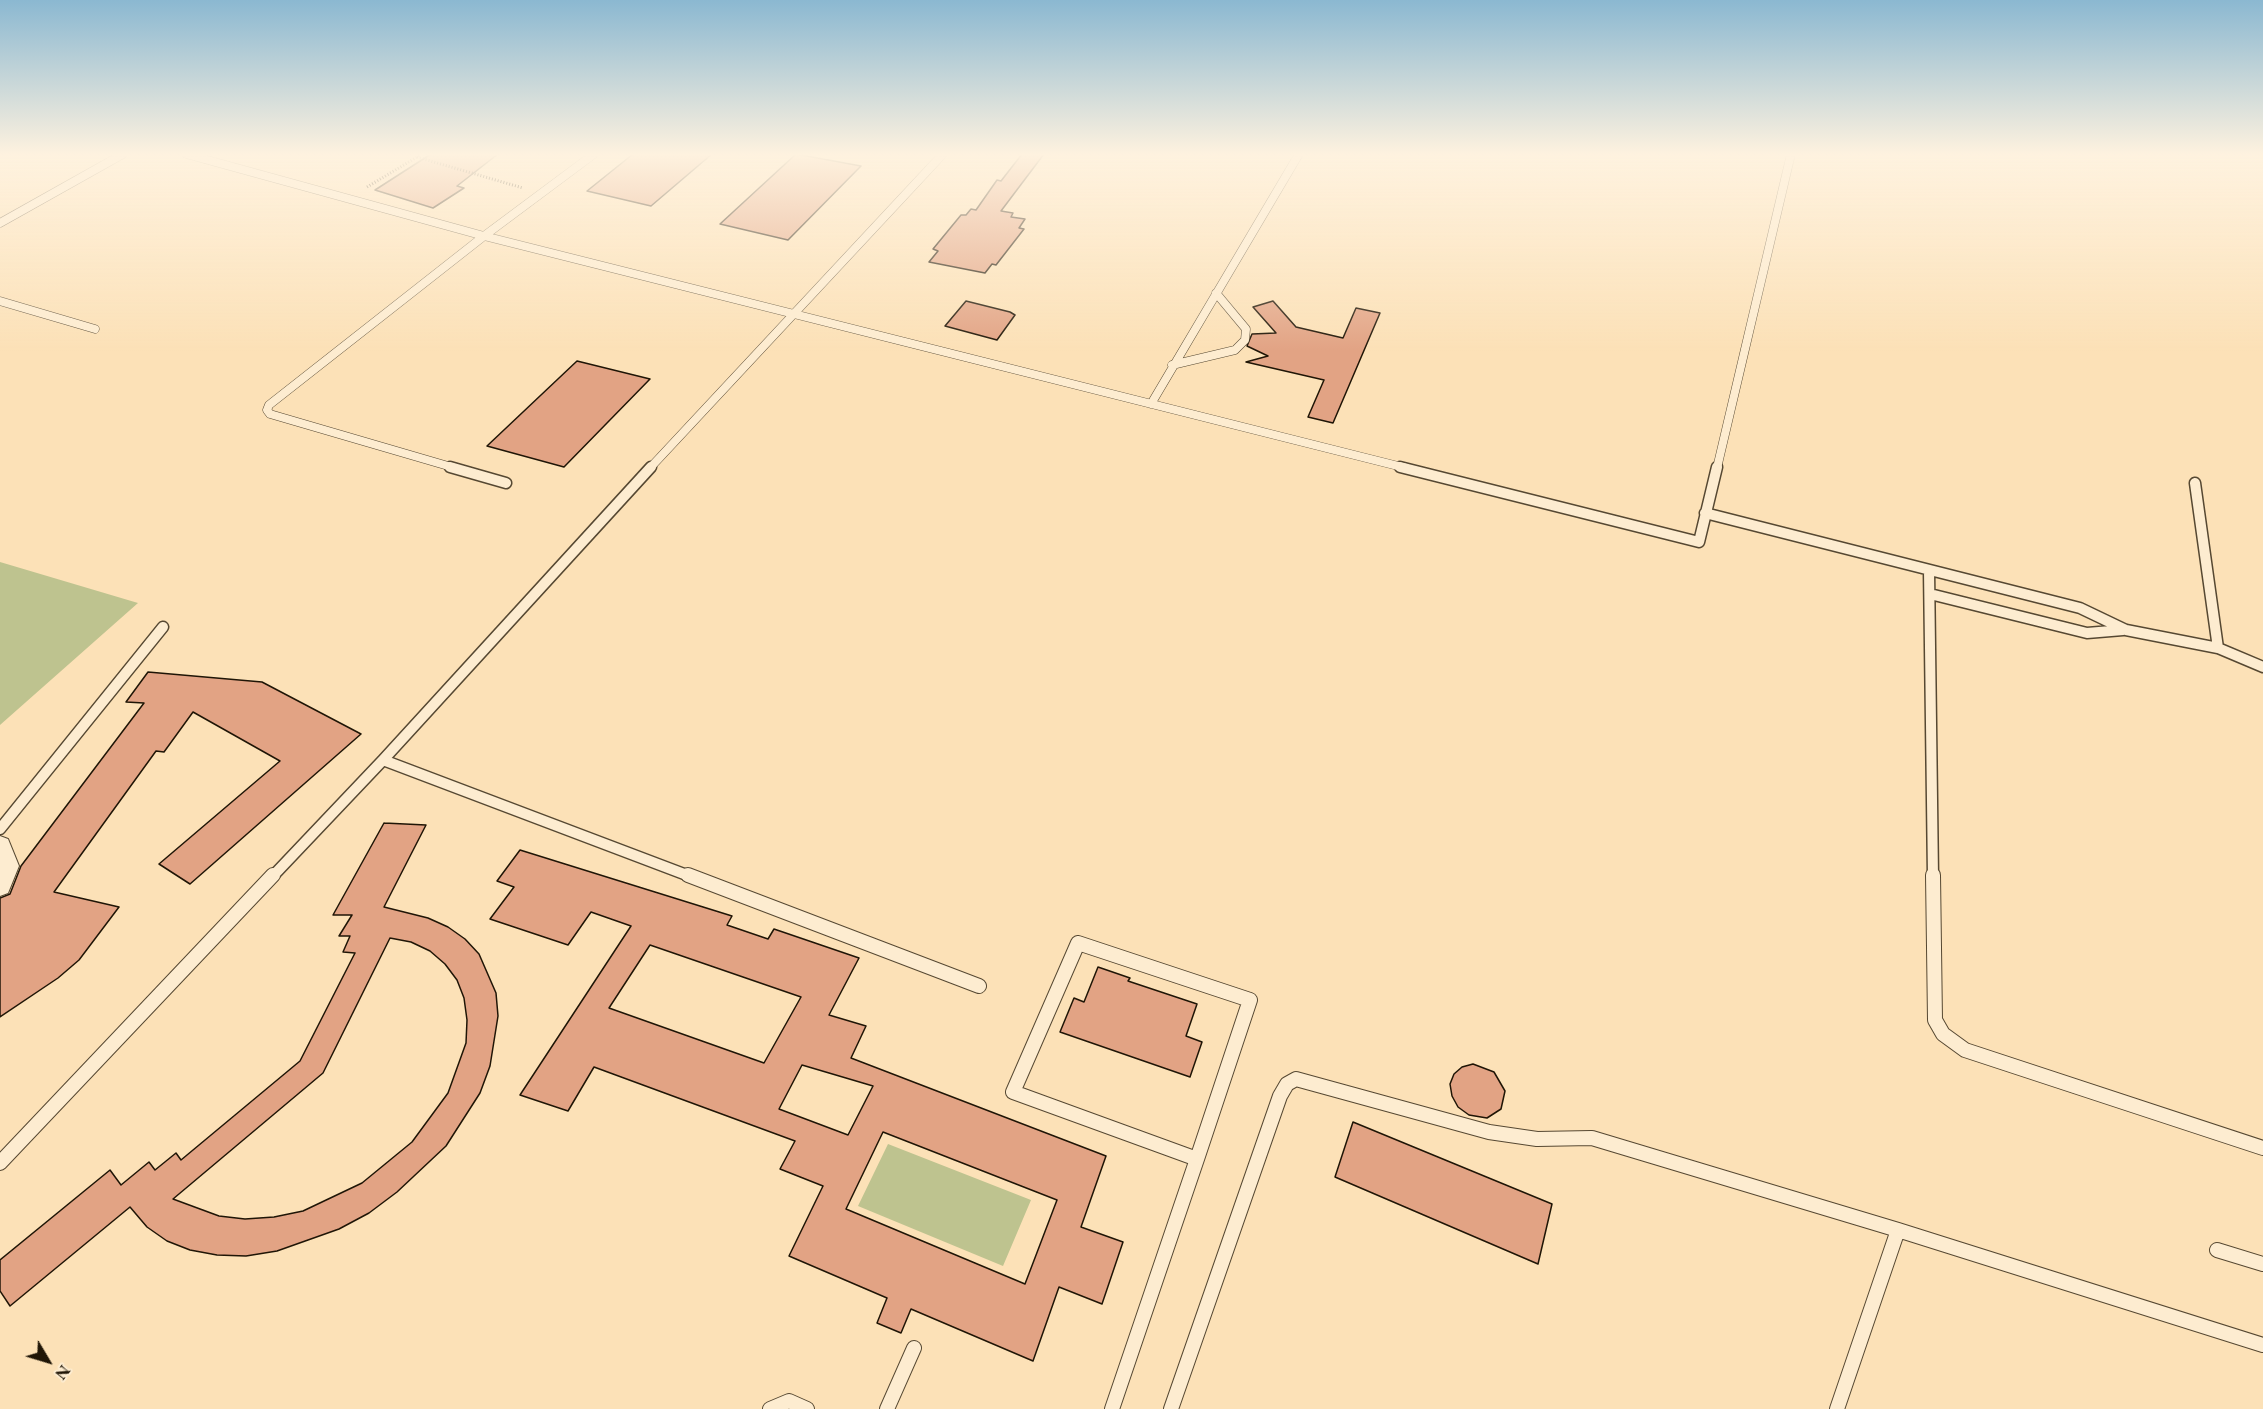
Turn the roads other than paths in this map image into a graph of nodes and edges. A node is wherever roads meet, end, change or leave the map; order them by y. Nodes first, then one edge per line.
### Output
1 (424, 220) edge
2 (506, 220) edge
3 (881, 220) edge
4 (1260, 220) edge
5 (1775, 220) edge
6 (484, 236) junction
7 (1216, 293) junction
8 (0, 302) edge
9 (793, 312) junction
10 (96, 329) dead end
11 (1172, 365) junction
12 (1151, 404) junction
13 (506, 483) dead end
14 (2195, 483) dead end
15 (1705, 513) junction
16 (1929, 570) junction
17 (1930, 594) junction
18 (164, 627) dead end
19 (2126, 630) junction
20 (2218, 648) junction
21 (2263, 667) edge
22 (383, 760) junction
23 (0, 830) edge
24 (0, 846) edge
25 (0, 886) edge
26 (979, 986) dead end
27 (2263, 1148) edge
28 (1197, 1159) junction
29 (0, 1163) edge
30 (1898, 1230) junction
31 (2217, 1250) dead end
32 (2263, 1264) edge
33 (2263, 1345) edge
34 (914, 1348) dead end
35 (770, 1409) edge
36 (807, 1409) edge
37 (887, 1409) edge
38 (1112, 1409) edge
39 (1171, 1409) edge
40 (1837, 1409) edge

1 - 6 lane
2 - 6 lane
3 - 9 lane
4 - 7 lane
5 - 15 lane
6 - 9 lane
6 - 13 lane
7 - 11 lane
7 - 11 lane
8 - 10 lane
9 - 12 lane
9 - 22 lane
11 - 12 lane
12 - 15 lane
14 - 20 lane
15 - 16 lane
16 - 17 lane
16 - 19 lane
17 - 19 lane
17 - 27 lane
18 - 23 lane
19 - 20 lane
20 - 21 lane
22 - 26 lane
22 - 29 lane
24 - 25 street
28 - 28 lane
28 - 38 lane
30 - 33 lane
30 - 39 lane
30 - 40 lane
31 - 32 lane
34 - 37 lane
35 - 36 lane

